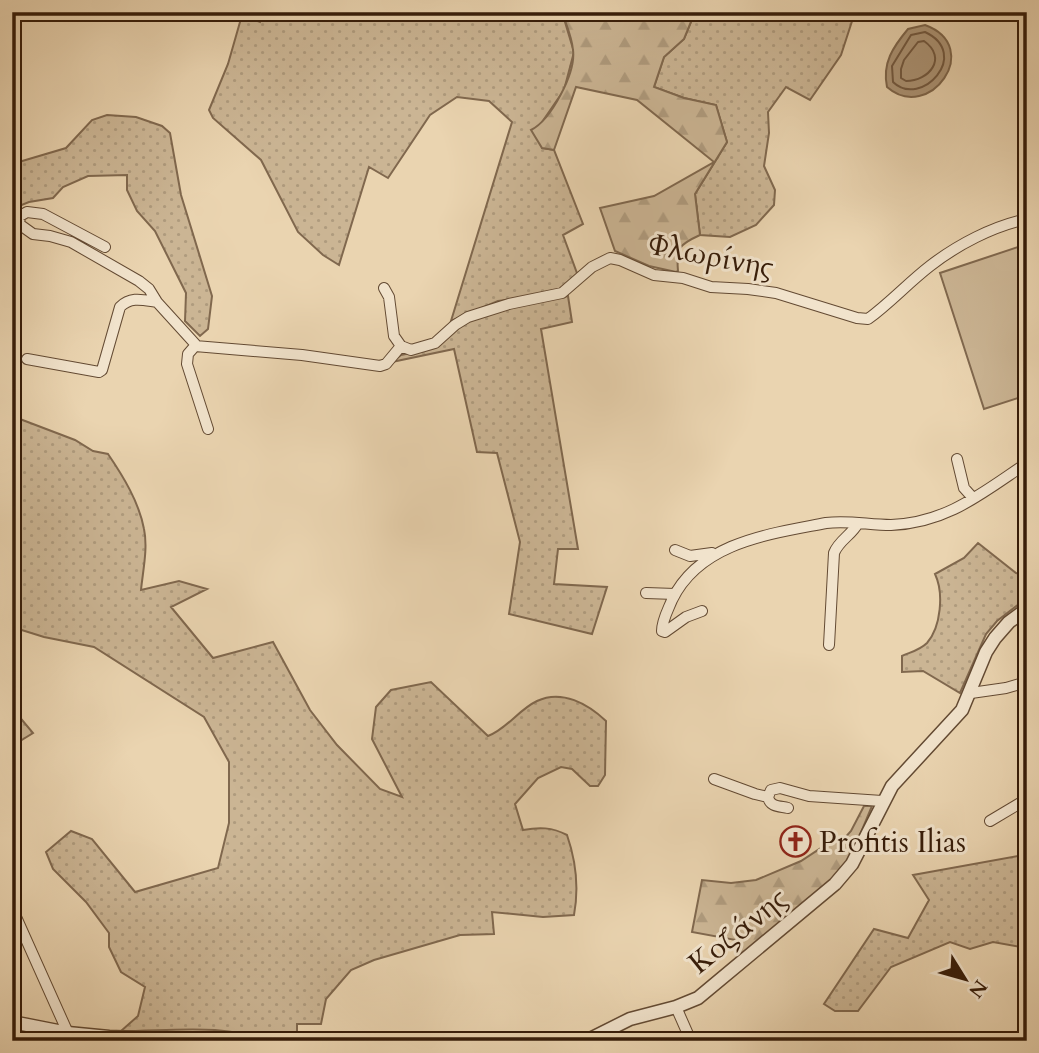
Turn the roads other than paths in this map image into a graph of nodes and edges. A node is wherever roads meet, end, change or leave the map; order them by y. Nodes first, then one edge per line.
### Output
1 (1027, 219) edge
2 (106, 247) dead end
3 (384, 288) dead end
4 (157, 302) junction
5 (197, 346) junction
6 (401, 346) junction
7 (27, 359) dead end
8 (208, 429) dead end
9 (957, 459) dead end
10 (1027, 463) edge
11 (973, 498) junction
12 (858, 523) junction
13 (675, 550) dead end
14 (716, 553) junction
15 (646, 593) dead end
16 (676, 594) junction
17 (1027, 608) edge
18 (702, 611) dead end
19 (829, 645) dead end
20 (1027, 682) edge
21 (971, 693) junction
22 (714, 779) dead end
23 (768, 797) junction
24 (1027, 799) edge
25 (883, 801) junction
26 (788, 808) dead end
27 (990, 821) dead end
28 (12, 908) edge
29 (676, 1007) junction
30 (12, 1022) edge
31 (68, 1033) junction
32 (224, 1041) edge
33 (586, 1041) edge
34 (691, 1041) edge

1 - 6 street, Φλωρίνης
2 - 4 street
3 - 6 street
4 - 5 street
4 - 7 street
5 - 6 street
5 - 8 street
9 - 11 street
10 - 11 street
11 - 12 street
12 - 14 street
12 - 19 street
13 - 14 street
14 - 16 street
15 - 16 street
16 - 18 street
17 - 21 street, Κοζάνης
20 - 21 street
21 - 25 street, Κοζάνης
22 - 23 street
23 - 25 street
23 - 26 street
24 - 27 street
25 - 29 street, Κοζάνης
28 - 31 street
29 - 33 street, Κοζάνης
29 - 34 street
30 - 31 street
31 - 32 street

